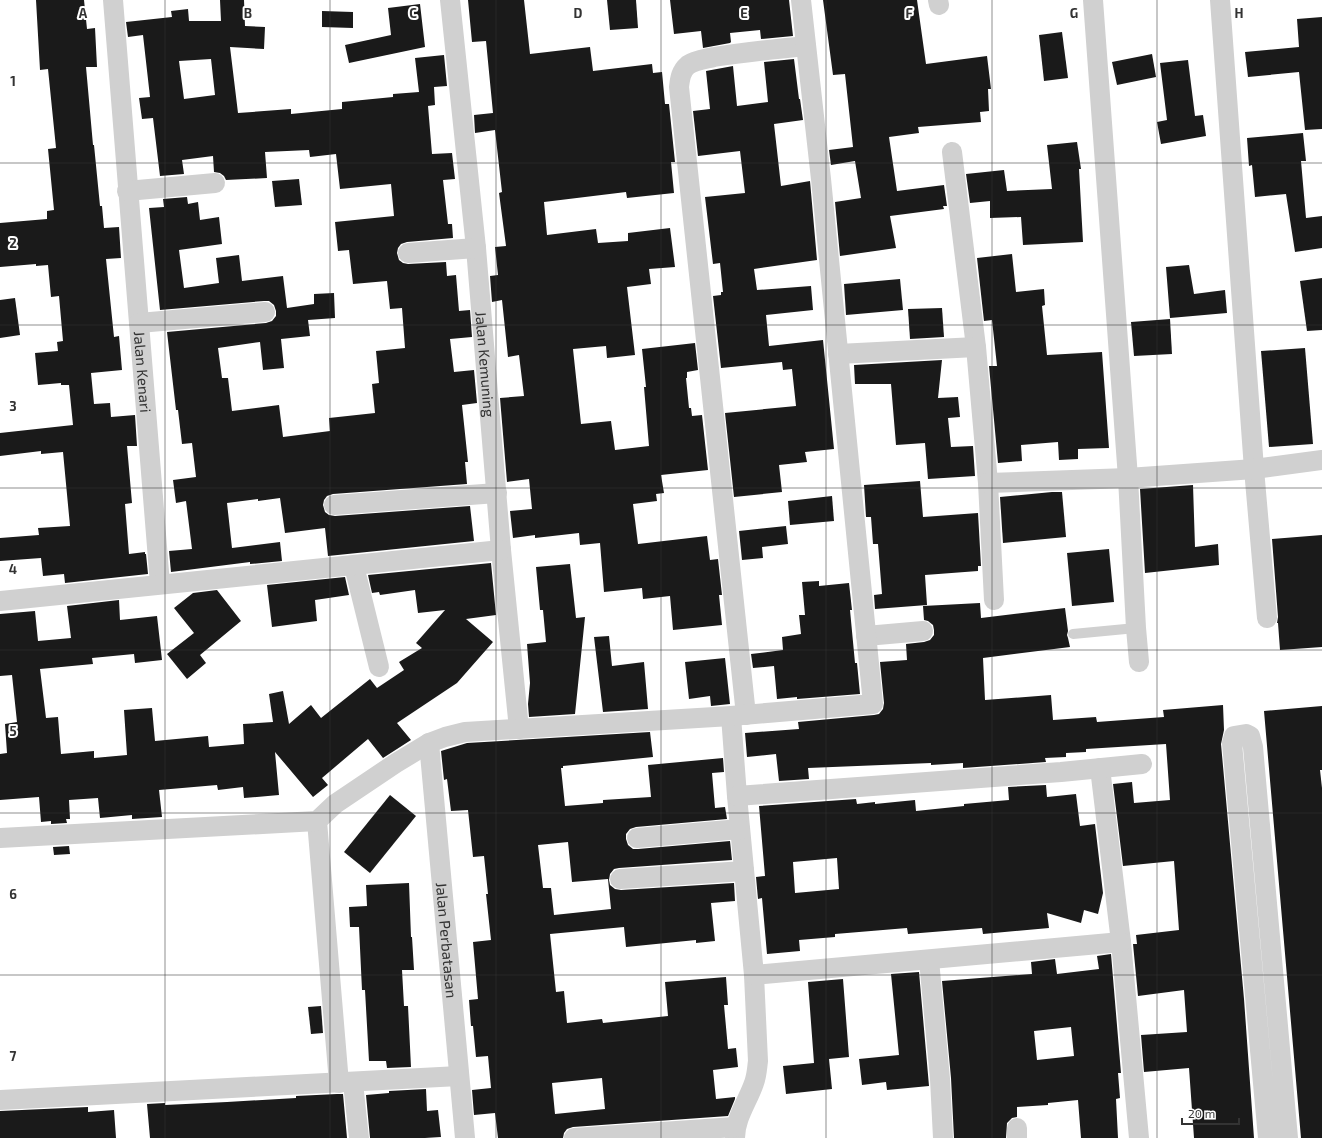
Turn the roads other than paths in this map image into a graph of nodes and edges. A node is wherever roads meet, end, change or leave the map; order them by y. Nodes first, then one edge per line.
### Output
1 (113, 0) edge
2 (450, 0) edge
3 (801, 0) edge
4 (1093, 0) edge
5 (1220, 0) edge
6 (806, 46) junction
7 (952, 152) dead end
8 (215, 183) dead end
9 (127, 191) junction
10 (476, 248) junction
11 (408, 253) dead end
12 (265, 312) dead end
13 (139, 323) junction
14 (976, 347) junction
15 (838, 354) junction
16 (1322, 460) edge
17 (1254, 469) junction
18 (1128, 478) junction
19 (988, 483) junction
20 (497, 494) junction
21 (334, 505) dead end
22 (501, 550) junction
23 (354, 566) junction
24 (160, 584) junction
25 (994, 600) dead end
26 (0, 601) edge
27 (1267, 618) dead end
28 (1136, 628) junction
29 (924, 631) dead end
30 (1073, 634) dead end
31 (866, 636) junction
32 (1139, 662) dead end
33 (379, 667) dead end
34 (739, 716) junction
35 (519, 729) junction
36 (429, 743) junction
37 (1142, 764) dead end
38 (1100, 768) junction
39 (737, 796) junction
40 (317, 821) junction
41 (740, 829) junction
42 (0, 838) edge
43 (637, 838) dead end
44 (744, 871) junction
45 (620, 879) dead end
46 (1121, 942) junction
47 (930, 960) junction
48 (754, 975) junction
49 (1274, 990) junction
50 (1255, 992) junction
51 (459, 1076) junction
52 (346, 1083) junction
53 (0, 1100) edge
54 (735, 1132) edge
55 (359, 1138) edge
56 (465, 1138) edge
57 (574, 1138) edge
58 (943, 1138) edge
59 (1139, 1138) edge
60 (1268, 1138) edge
61 (1288, 1138) edge

1 - 9 street, Jalan Kenari
2 - 10 street, Jalan Kemuning
3 - 6 street
4 - 18 street
5 - 17 street
6 - 15 street
6 - 34 street
7 - 14 street
8 - 9 street
9 - 13 street, Jalan Kenari
10 - 11 street
10 - 20 street, Jalan Kemuning
12 - 13 street
13 - 24 street, Jalan Kenari
14 - 15 street
14 - 19 street
15 - 31 street
16 - 17 street
17 - 18 street
17 - 27 street
18 - 19 street
18 - 28 street
19 - 25 street
20 - 21 street
20 - 22 street, Jalan Kemuning
22 - 23 street
22 - 35 street, Jalan Kemuning
23 - 24 street
23 - 33 street
24 - 26 street
28 - 30 lane
28 - 32 street
29 - 31 street
31 - 34 street
34 - 35 street
34 - 39 street
35 - 36 street
36 - 40 street
36 - 51 street, Jalan Perbatasan
37 - 38 street
38 - 39 street
38 - 46 street
39 - 41 street
40 - 42 street
40 - 52 street
41 - 43 street
41 - 44 street
44 - 45 street
44 - 48 street
46 - 47 street
46 - 59 street
47 - 48 street
47 - 58 street
48 - 54 street
49 - 50 street
49 - 50 street
49 - 61 street
50 - 60 street
51 - 52 street
51 - 56 street, Jalan Perbatasan
52 - 53 street
52 - 55 street
54 - 57 street

